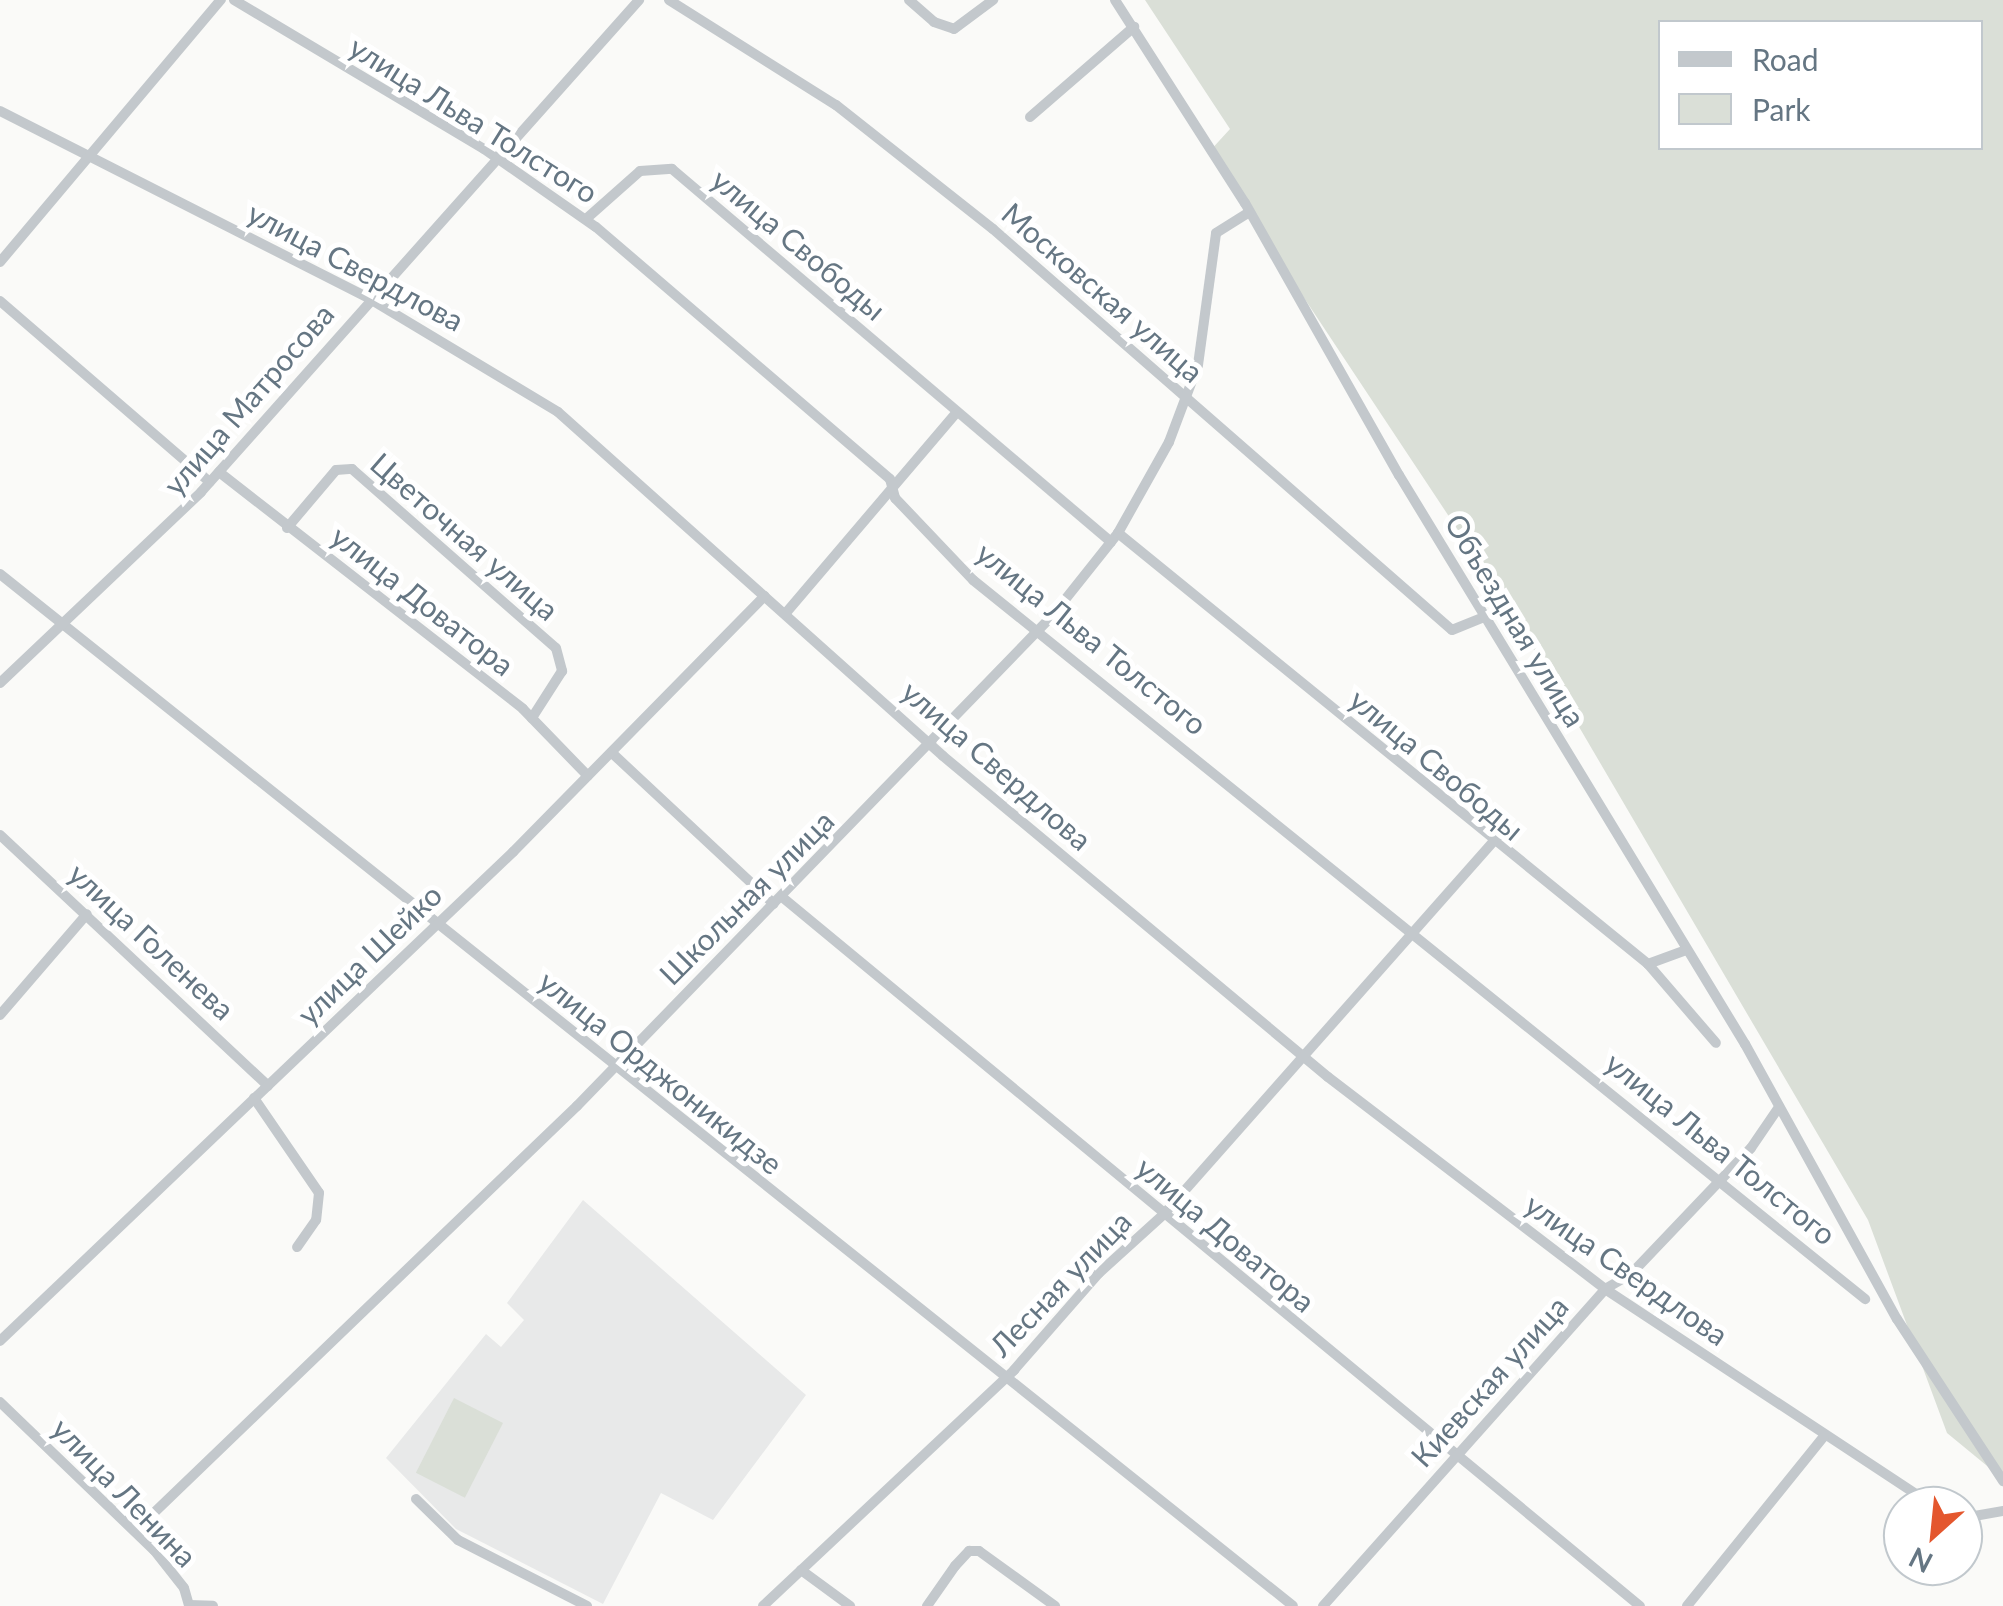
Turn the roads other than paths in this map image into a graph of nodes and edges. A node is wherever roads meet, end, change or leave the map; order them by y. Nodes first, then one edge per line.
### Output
1 (221, 0) edge
2 (234, 0) edge
3 (639, 0) edge
4 (669, 0) edge
5 (908, 0) edge
6 (994, 0) edge
7 (1115, 0) edge
8 (1134, 27) junction
9 (0, 111) edge
10 (1030, 117) dead end
11 (90, 161) junction
12 (502, 161) junction
13 (1249, 212) junction
14 (586, 219) junction
15 (0, 262) edge
16 (370, 299) junction
17 (0, 302) edge
18 (1186, 399) junction
19 (957, 412) junction
20 (219, 472) junction
21 (210, 482) junction
22 (892, 486) junction
23 (287, 528) junction
24 (1114, 537) junction
25 (0, 574) edge
26 (765, 596) junction
27 (785, 614) junction
28 (1486, 616) junction
29 (63, 625) junction
30 (1040, 629) junction
31 (0, 683) edge
32 (532, 718) junction
33 (932, 746) junction
34 (612, 753) junction
35 (588, 776) junction
36 (0, 834) edge
37 (1492, 842) junction
38 (778, 901) junction
39 (87, 914) junction
40 (437, 924) junction
41 (1417, 932) junction
42 (1686, 950) junction
43 (1648, 964) junction
44 (0, 1015) edge
45 (1716, 1042) dead end
46 (1304, 1057) junction
47 (615, 1066) junction
48 (268, 1086) junction
49 (254, 1098) junction
50 (1779, 1107) junction
51 (1719, 1181) junction
52 (1163, 1215) junction
53 (297, 1247) dead end
54 (1605, 1289) junction
55 (1865, 1299) dead end
56 (0, 1342) edge
57 (1004, 1378) junction
58 (0, 1402) edge
59 (1824, 1436) junction
60 (1456, 1454) junction
61 (2003, 1481) edge
62 (1903, 1486) edge
63 (416, 1500) dead end
64 (134, 1531) junction
65 (801, 1570) junction
66 (190, 1606) edge
67 (212, 1606) edge
68 (587, 1606) edge
69 (763, 1606) edge
70 (850, 1606) edge
71 (927, 1606) edge
72 (1055, 1606) edge
73 (1293, 1606) edge
74 (1323, 1606) edge
75 (1640, 1606) edge
76 (1687, 1606) edge

1 - 11 street
2 - 12 street, улица Льва Толстого
3 - 12 street, улица Матросова
4 - 18 street, Московская улица
5 - 6 street
7 - 8 street, Объездная улица
8 - 10 street
8 - 13 street, Объездная улица
9 - 11 street, улица Свердлова
11 - 15 street
11 - 16 street, улица Свердлова
12 - 14 street, улица Льва Толстого
12 - 16 street, улица Матросова
13 - 18 street, Школьная улица
13 - 28 street, Объездная улица
14 - 19 street, улица Свободы
14 - 22 street, улица Льва Толстого
16 - 20 street, улица Матросова
16 - 26 street, улица Свердлова
17 - 21 street
18 - 24 street, Школьная улица
18 - 28 street, Московская улица
19 - 22 street
19 - 24 street, улица Свободы
20 - 21 street, улица Матросова
20 - 23 street, улица Доватора
21 - 29 street, улица Матросова
22 - 27 street
22 - 30 street, улица Льва Толстого
23 - 32 street, улица Доватора
23 - 32 street, Цветочная улица
24 - 30 street, Школьная улица
24 - 37 street, улица Свободы
25 - 29 street, улица Орджоникидзе
26 - 27 street, улица Свердлова
26 - 34 street, улица Шейко
27 - 33 street, улица Свердлова
28 - 42 street, Объездная улица
29 - 31 street, улица Матросова
29 - 40 street, улица Орджоникидзе
30 - 33 street, Школьная улица
30 - 41 street, улица Льва Толстого
32 - 35 street, улица Доватора
33 - 38 street, Школьная улица
33 - 46 street, улица Свердлова
34 - 35 street, улица Шейко
34 - 38 street, улица Доватора
35 - 40 street, улица Шейко
36 - 39 street, улица Голенева
37 - 41 street, Лесная улица
37 - 43 street, улица Свободы
38 - 47 street, Школьная улица
38 - 52 street, улица Доватора
39 - 44 street
39 - 48 street, улица Голенева
40 - 47 street, улица Орджоникидзе
40 - 48 street, улица Шейко
41 - 46 street, Лесная улица
41 - 51 street, улица Льва Толстого
42 - 43 street
42 - 50 street, Объездная улица
43 - 45 street, улица Свободы
46 - 52 street, Лесная улица
46 - 54 street, улица Свердлова
47 - 57 street, улица Орджоникидзе
47 - 64 street, Школьная улица
48 - 49 street, улица Шейко
49 - 53 street
49 - 56 street, улица Шейко
50 - 51 street, Киевская улица
50 - 61 street, Объездная улица
51 - 54 street, Киевская улица
51 - 55 street, улица Льва Толстого
52 - 57 street, Лесная улица
52 - 60 street, улица Доватора
54 - 59 street, улица Свердлова
54 - 60 street, Киевская улица
57 - 65 street, Лесная улица
57 - 73 street, улица Орджоникидзе
58 - 64 street, улица Ленина
59 - 62 street, улица Свердлова
59 - 76 street
60 - 74 street, Киевская улица
60 - 75 street, улица Доватора
63 - 68 street
64 - 66 street, улица Ленина
65 - 69 street, Лесная улица
65 - 70 street
66 - 67 street, улица Ленина
71 - 72 street

